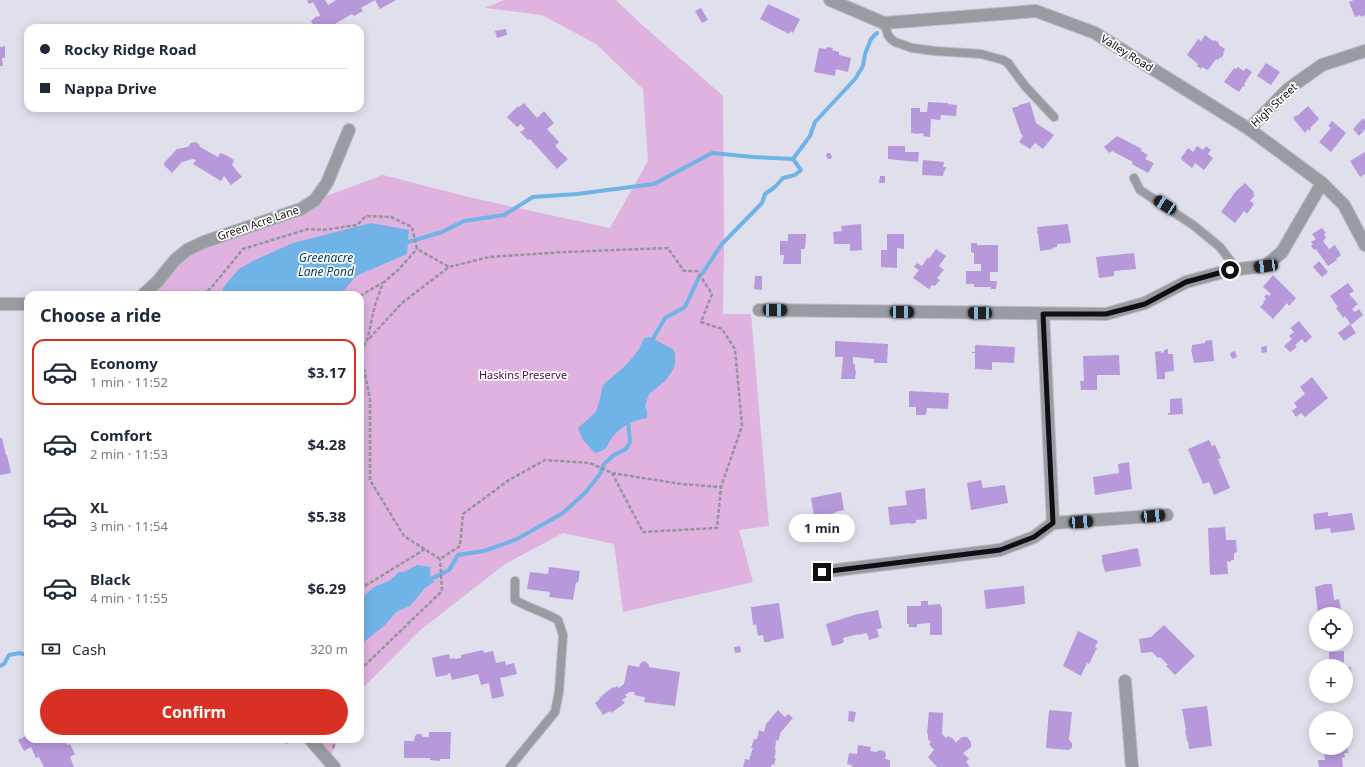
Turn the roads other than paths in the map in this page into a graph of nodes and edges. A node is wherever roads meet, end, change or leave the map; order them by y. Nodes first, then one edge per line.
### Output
1 (830, 0) edge
2 (1035, 6) edge
3 (884, 23) junction
4 (1365, 51) edge
5 (1054, 117) dead end
6 (1249, 129) junction
7 (349, 130) dead end
8 (1134, 178) dead end
9 (1322, 183) junction
10 (1365, 244) edge
11 (1234, 269) junction
12 (147, 291) edge
13 (0, 304) edge
14 (24, 304) edge
15 (759, 310) dead end
16 (1043, 314) junction
17 (1167, 515) dead end
18 (1053, 523) junction
19 (822, 572) dead end
20 (515, 581) dead end
21 (1125, 681) dead end
22 (313, 743) edge
23 (334, 767) edge
24 (510, 767) edge
25 (1132, 767) edge

1 - 3 street, Valley Road
2 - 3 street, Valley Road
2 - 6 street, Valley Road
3 - 5 lane
4 - 6 street, High Street
6 - 9 street, Valley Road
7 - 12 street, Green Acre Lane
8 - 11 lane
9 - 10 street, Valley Road
9 - 11 street
11 - 16 street
13 - 14 street
15 - 16 street
16 - 18 street
17 - 18 street
18 - 19 street
20 - 24 lane
21 - 25 street
22 - 23 street

